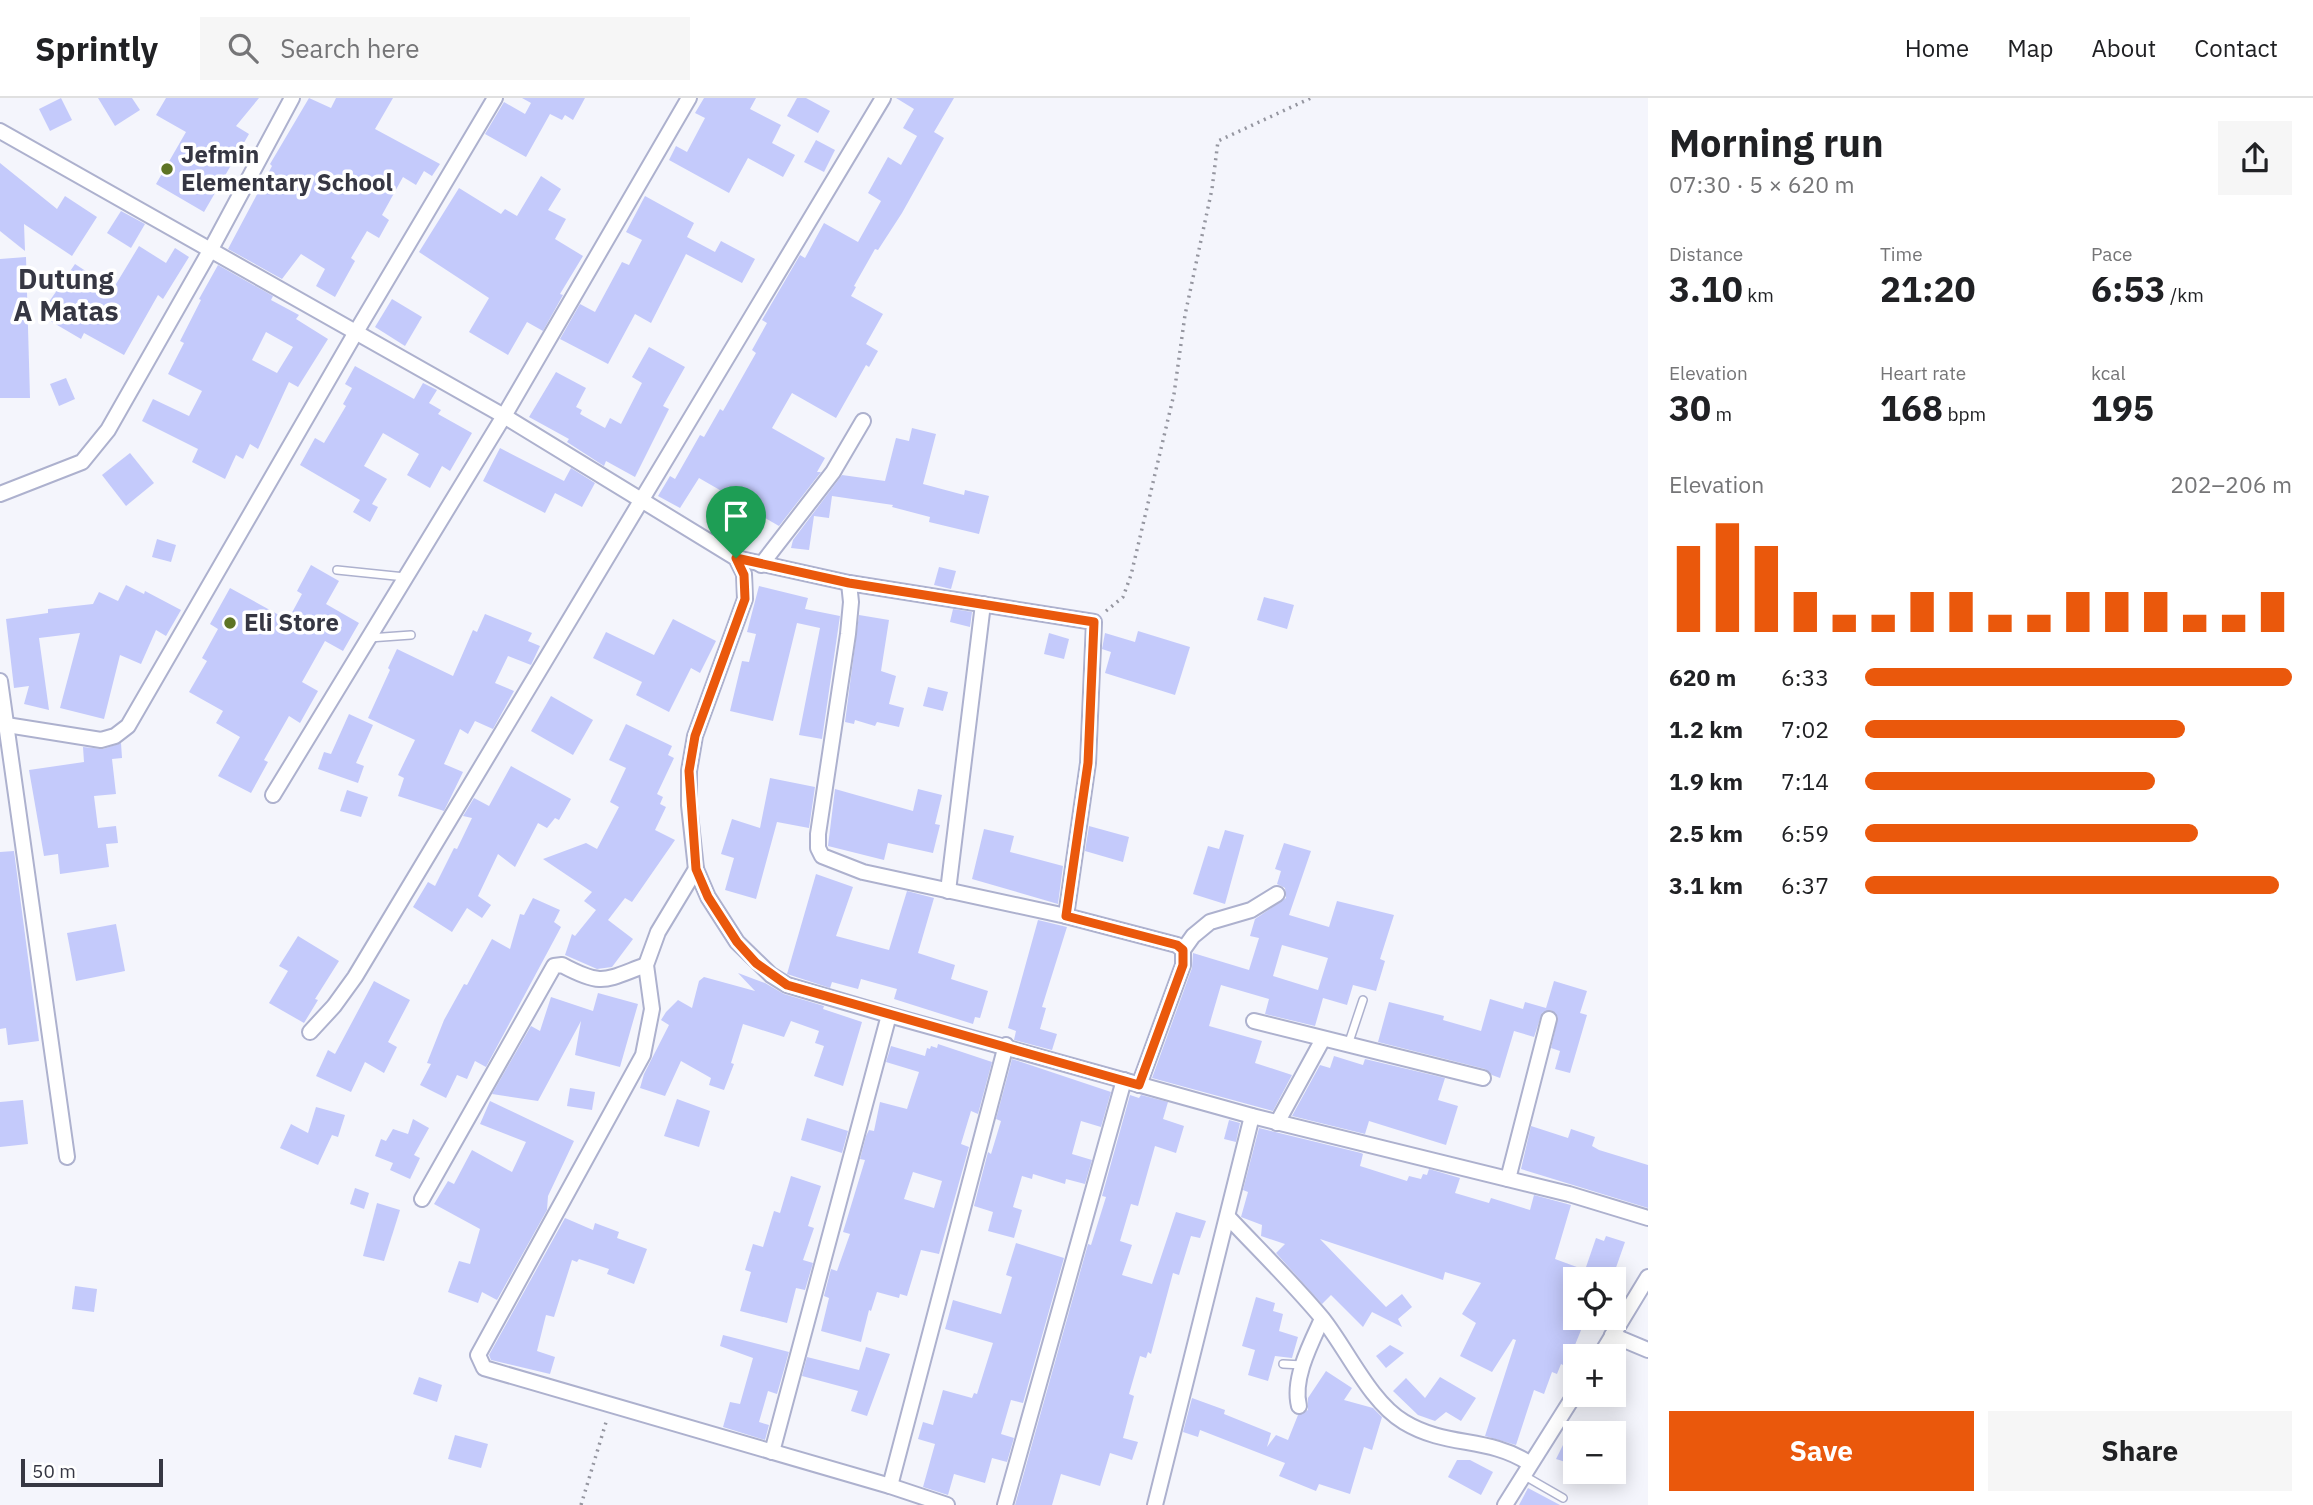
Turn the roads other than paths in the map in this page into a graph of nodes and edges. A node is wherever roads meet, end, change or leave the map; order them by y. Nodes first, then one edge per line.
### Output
1 (292, 98) edge
2 (495, 98) edge
3 (689, 98) edge
4 (883, 98) edge
5 (0, 131) edge
6 (211, 248) junction
7 (356, 332) junction
8 (504, 416) junction
9 (863, 421) dead end
10 (0, 494) edge
11 (642, 500) junction
12 (736, 558) junction
13 (761, 565) junction
14 (337, 570) dead end
15 (405, 577) junction
16 (849, 583) junction
17 (982, 604) junction
18 (411, 635) dead end
19 (369, 638) junction
20 (0, 681) edge
21 (2, 724) edge
22 (272, 795) dead end
23 (696, 869) junction
24 (948, 891) junction
25 (1277, 894) dead end
26 (1066, 916) junction
27 (1183, 950) junction
28 (646, 965) junction
29 (1363, 1000) dead end
30 (888, 1014) junction
31 (1549, 1019) dead end
32 (1254, 1021) dead end
33 (310, 1032) dead end
34 (1323, 1039) junction
35 (1006, 1045) junction
36 (1348, 1045) junction
37 (1483, 1078) dead end
38 (1124, 1080) junction
39 (1139, 1085) junction
40 (1252, 1116) junction
41 (1277, 1123) junction
42 (67, 1157) dead end
43 (1508, 1179) junction
44 (422, 1199) dead end
45 (1227, 1217) junction
46 (1648, 1218) edge
47 (1648, 1277) edge
48 (1322, 1319) junction
49 (1612, 1335) junction
50 (1607, 1344) edge
51 (1648, 1350) edge
52 (1283, 1364) dead end
53 (1304, 1365) junction
54 (1299, 1406) dead end
55 (1567, 1407) edge
56 (772, 1452) junction
57 (1526, 1469) junction
58 (890, 1486) junction
59 (1563, 1498) dead end
60 (947, 1505) edge
61 (1005, 1505) edge
62 (1155, 1505) edge
63 (1505, 1505) edge

1 - 6 street
2 - 7 street
3 - 8 street
4 - 11 street
5 - 6 street
6 - 7 street
6 - 10 street
7 - 8 street
7 - 21 street
8 - 11 street
8 - 15 street
9 - 13 street
11 - 12 street
11 - 33 street
12 - 13 street
12 - 23 street
13 - 16 street
14 - 15 lane
15 - 19 street
16 - 17 street
16 - 24 street
17 - 24 street
17 - 26 street
18 - 19 lane
19 - 22 street
20 - 21 street
21 - 42 street
23 - 28 street
23 - 30 street
24 - 26 street
25 - 27 street
26 - 27 street
27 - 39 street
28 - 44 street
28 - 56 street
29 - 36 lane
30 - 35 street
30 - 56 street
31 - 43 street
32 - 34 street
34 - 36 street
34 - 41 street
35 - 38 street
35 - 58 street
36 - 37 street
38 - 39 street
38 - 61 street
39 - 40 street
40 - 41 street
40 - 45 street
41 - 43 street
43 - 46 street
45 - 48 street
45 - 62 street
47 - 49 street
48 - 53 street
48 - 57 street
49 - 50 street
49 - 51 street
52 - 53 lane
53 - 54 street
55 - 57 street
56 - 58 street
57 - 59 lane
57 - 63 street
58 - 60 street

